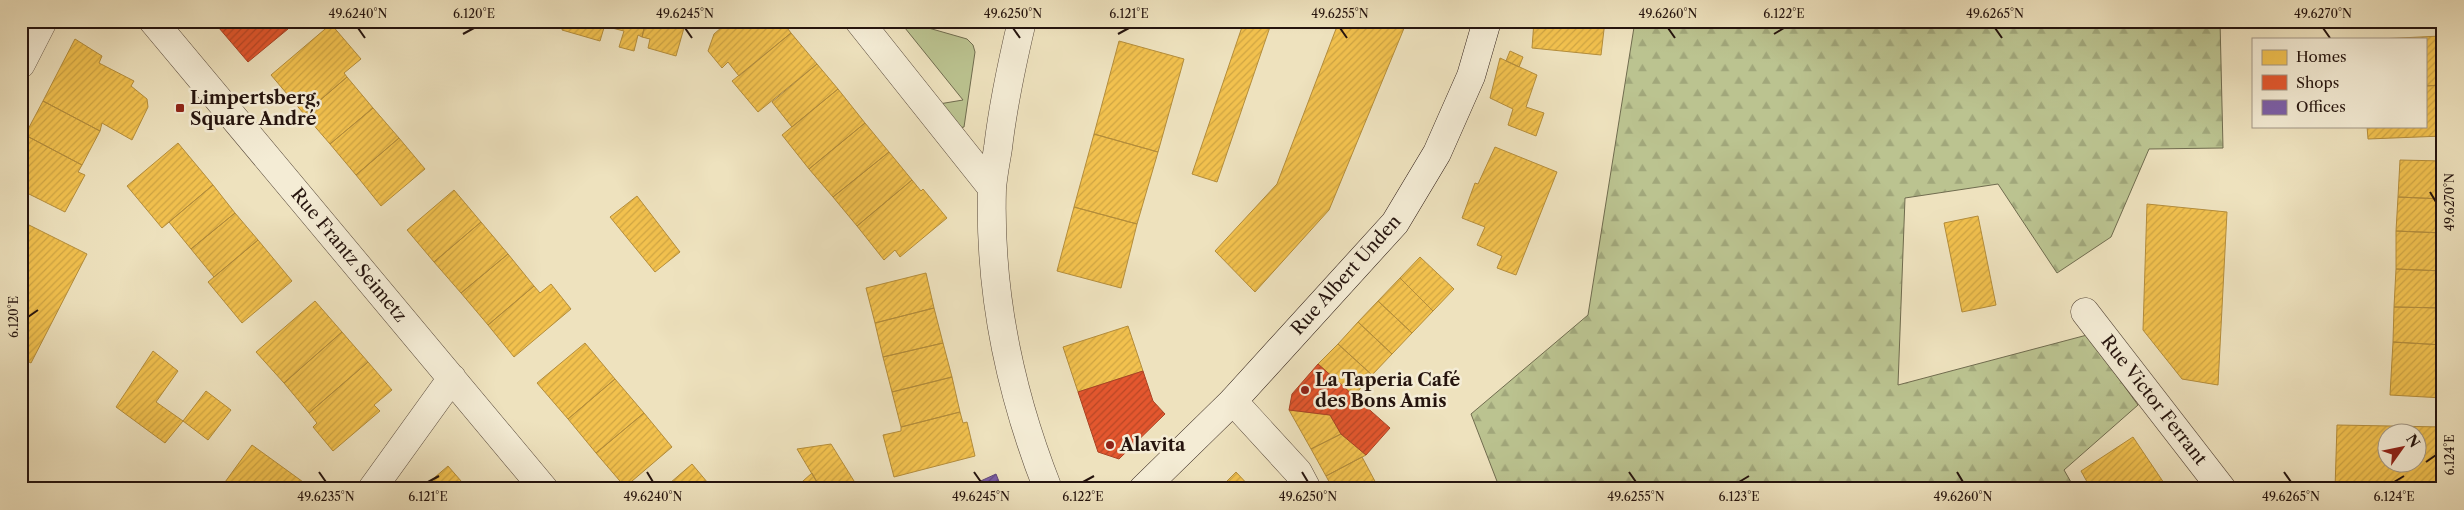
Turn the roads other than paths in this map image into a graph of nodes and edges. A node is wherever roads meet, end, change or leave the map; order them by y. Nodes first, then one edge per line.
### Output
1 (43, 21) edge
2 (154, 21) edge
3 (859, 21) edge
4 (1022, 21) edge
5 (1487, 21) edge
6 (21, 64) edge
7 (992, 188) junction
8 (2085, 312) dead end
9 (452, 378) junction
10 (1233, 401) junction
11 (372, 489) edge
12 (544, 489) edge
13 (1048, 489) edge
14 (1143, 489) edge
15 (1307, 489) edge
16 (2222, 489) edge

1 - 6 street
2 - 9 street, Rue Frantz Seimetz
3 - 7 street
4 - 7 street
5 - 10 street, Rue Albert Unden
7 - 13 street
8 - 16 street, Rue Victor Ferrant
9 - 11 street
9 - 12 street, Rue Frantz Seimetz
10 - 14 street, Rue Albert Unden
10 - 15 street

